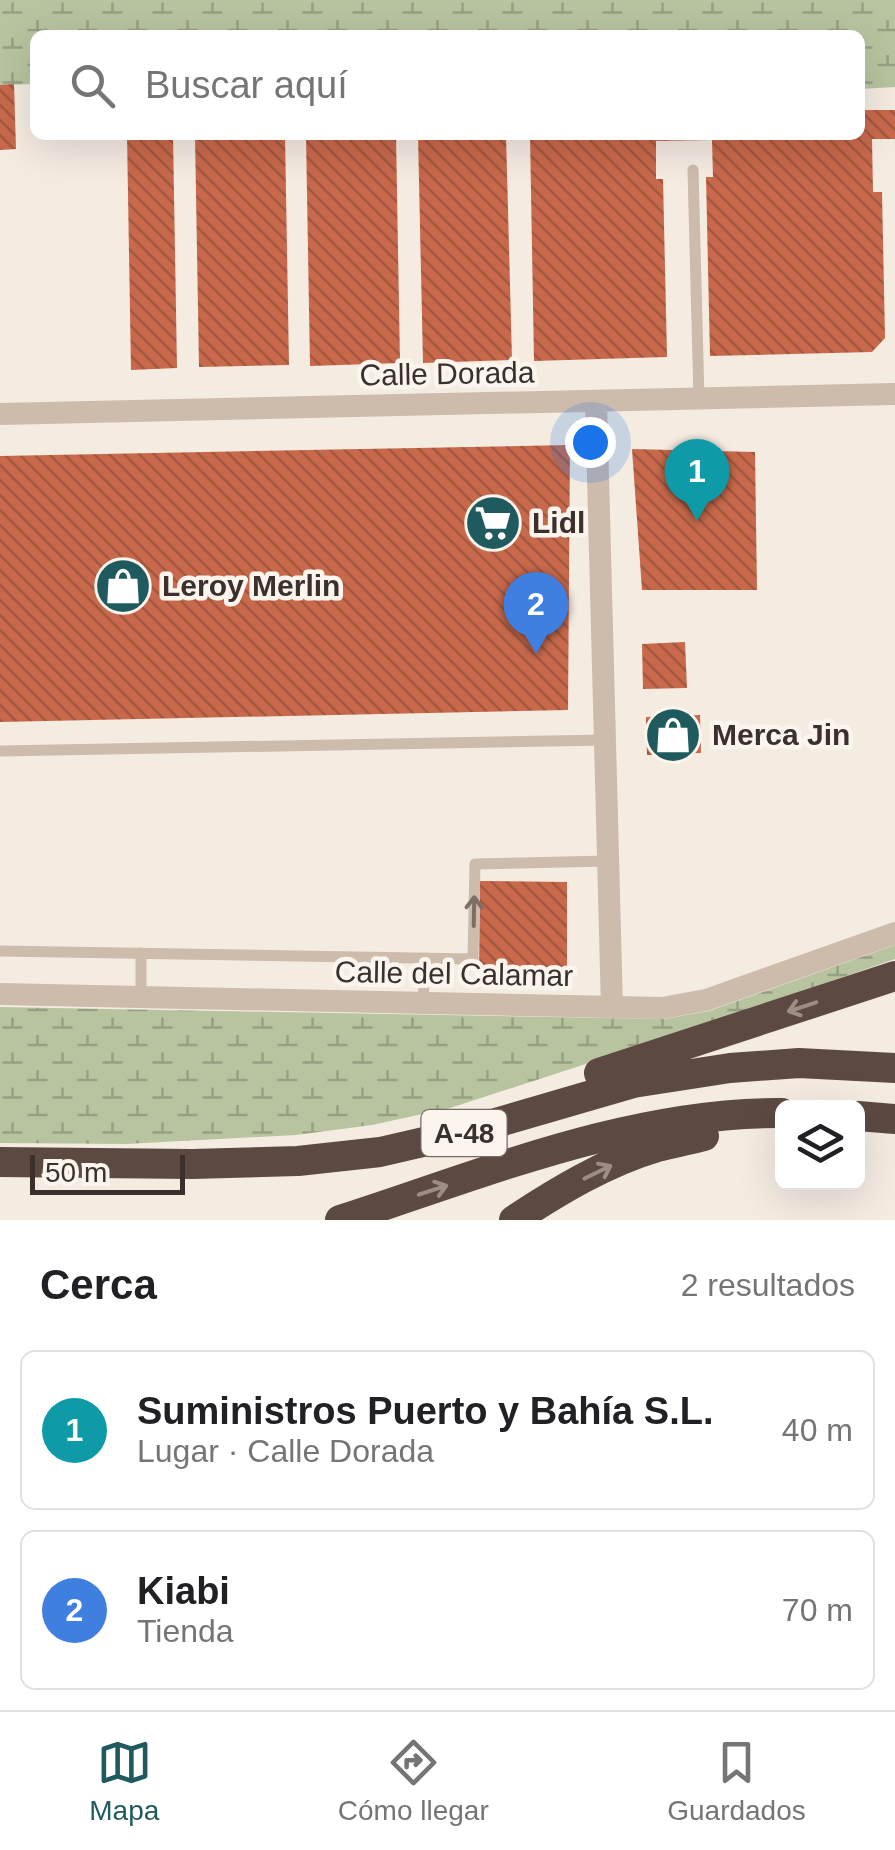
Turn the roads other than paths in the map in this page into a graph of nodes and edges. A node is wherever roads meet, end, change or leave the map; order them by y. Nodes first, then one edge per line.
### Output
1 (693, 170) dead end
2 (895, 394) edge
3 (699, 399) junction
4 (596, 401) junction
5 (0, 414) edge
6 (605, 740) junction
7 (0, 751) edge
8 (608, 861) junction
9 (895, 932) edge
10 (0, 950) edge
11 (141, 953) junction
12 (425, 958) junction
13 (895, 976) edge
14 (0, 994) edge
15 (142, 997) junction
16 (423, 1004) junction
17 (612, 1008) junction
18 (895, 1068) edge
19 (746, 1113) junction
20 (775, 1113) edge
21 (865, 1117) edge
22 (895, 1119) edge
23 (0, 1162) edge
24 (192, 1164) junction
25 (340, 1220) edge
26 (514, 1220) edge

1 - 3 lane
2 - 3 street, Calle Dorada
3 - 4 street, Calle Dorada
4 - 5 street, Calle Dorada
4 - 6 street
6 - 7 lane
6 - 8 street
12 -> 8 lane
8 - 17 street
9 - 17 street, Calle del Calamar
10 - 11 lane
11 - 12 lane
11 - 15 lane
12 - 16 lane
13 -> 24 highway
14 - 15 street, Calle del Calamar
15 - 16 street, Calle del Calamar
16 - 17 street, Calle del Calamar
18 - 24 highway, A-48
19 - 20 highway, A-48
25 -> 19 highway, A-48
26 -> 19 highway
21 - 22 highway
23 - 24 highway

